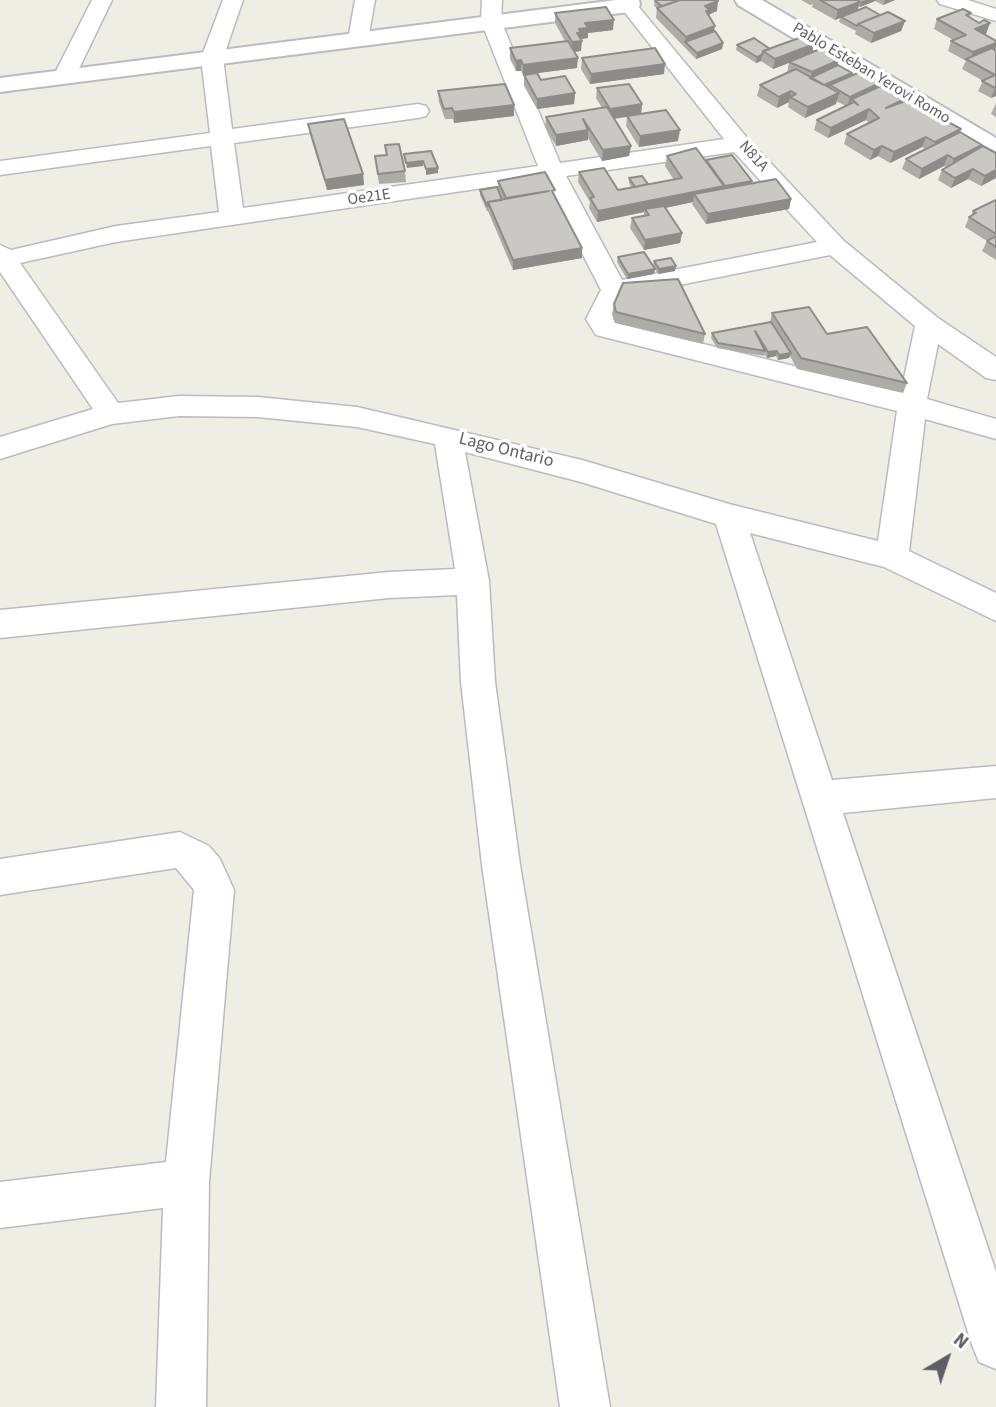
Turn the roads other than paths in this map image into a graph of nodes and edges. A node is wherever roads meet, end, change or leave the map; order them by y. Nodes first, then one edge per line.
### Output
1 (102, 0) edge
2 (233, 0) edge
3 (365, 0) edge
4 (746, 0) edge
5 (778, 0) edge
6 (947, 0) edge
7 (628, 3) edge
8 (491, 10) edge
9 (996, 15) edge
10 (358, 40) junction
11 (212, 58) junction
12 (65, 75) junction
13 (0, 85) edge
14 (418, 111) dead end
15 (996, 130) edge
16 (222, 137) junction
17 (740, 144) junction
18 (996, 149) edge
19 (0, 168) edge
20 (552, 172) junction
21 (232, 218) junction
22 (835, 246) junction
23 (1, 257) edge
24 (614, 290) junction
25 (929, 324) junction
26 (996, 371) edge
27 (912, 405) junction
28 (111, 414) junction
29 (996, 429) edge
30 (448, 437) junction
31 (0, 448) edge
32 (729, 516) junction
33 (892, 557) junction
34 (473, 581) junction
35 (996, 608) edge
36 (0, 624) edge
37 (996, 782) edge
38 (820, 798) junction
39 (0, 877) edge
40 (186, 1182) junction
41 (0, 1205) edge
42 (996, 1345) edge
43 (181, 1407) edge
44 (585, 1407) edge

1 - 12 street
2 - 11 street
3 - 10 street
4 - 18 street, Pablo Esteban Yerovi Romo
5 - 15 street, Pablo Esteban Yerovi Romo
6 - 9 street
7 - 8 street
7 - 17 street, N81A
8 - 10 street
8 - 20 street
10 - 11 street
11 - 12 street
11 - 16 street
12 - 13 street
14 - 16 street
16 - 19 street
16 - 21 street
17 - 20 street, Oe21E
17 - 22 street, N81A
20 - 21 street, Oe21E
20 - 24 street
21 - 23 street, Oe21E
22 - 24 street
22 - 25 street, N81A
23 - 28 street
24 - 27 street
25 - 26 street, N81A
25 - 27 street
27 - 29 street
27 - 33 street
28 - 30 street, Lago Ontario
28 - 31 street, Lago Ontario
30 - 32 street, Lago Ontario
30 - 34 street
32 - 33 street, Lago Ontario
32 - 38 street
33 - 35 street, Lago Ontario
34 - 36 street
34 - 44 street
37 - 38 street
38 - 42 street
39 - 40 street
40 - 41 street
40 - 43 street

